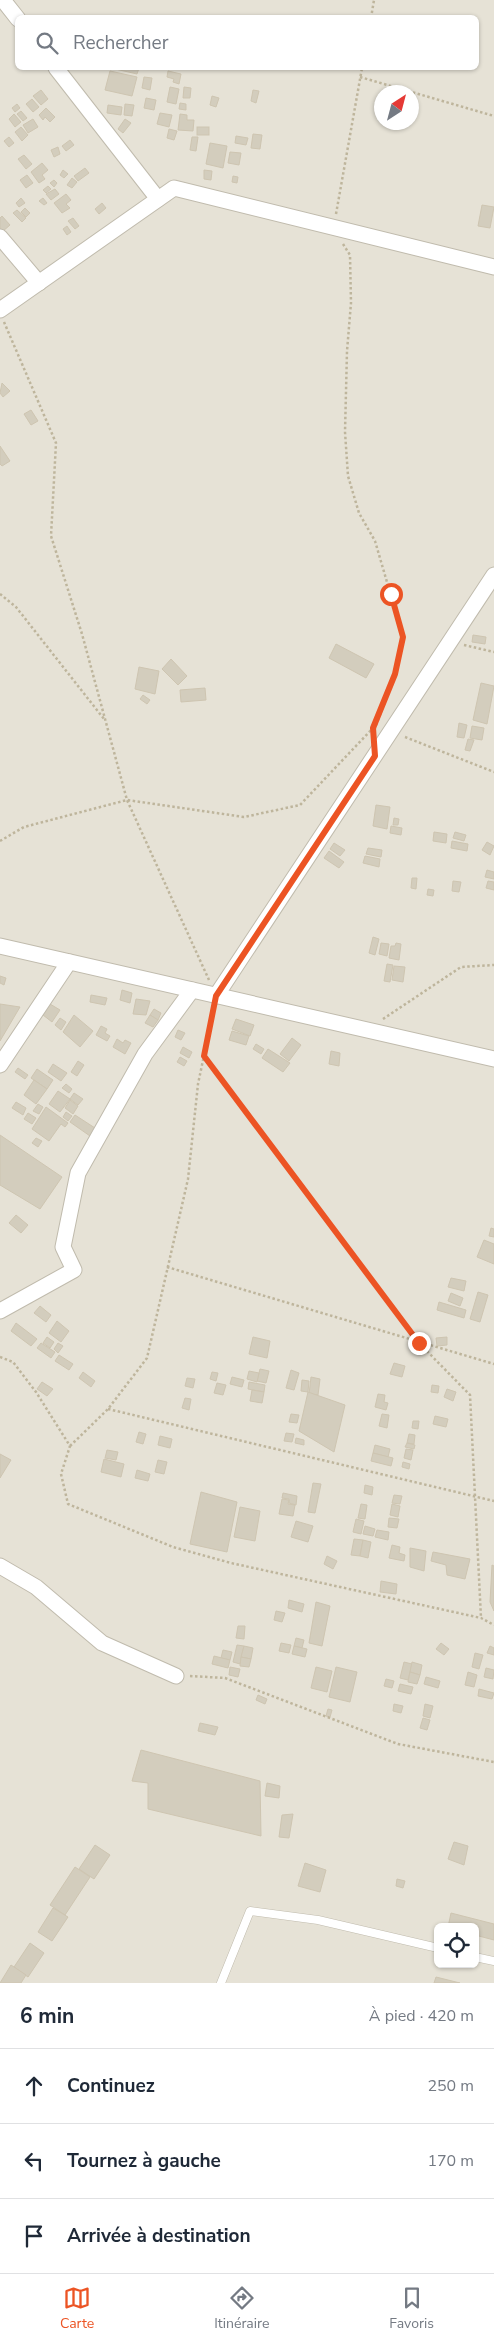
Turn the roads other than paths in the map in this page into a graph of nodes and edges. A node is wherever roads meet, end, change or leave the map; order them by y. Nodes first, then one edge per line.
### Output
1 (2, 0) edge
2 (15, 15) edge
3 (58, 70) edge
4 (158, 198) junction
5 (0, 237) edge
6 (494, 267) edge
7 (39, 282) junction
8 (2, 316) edge
9 (494, 575) edge
10 (0, 946) edge
11 (70, 962) junction
12 (192, 990) junction
13 (216, 996) junction
14 (494, 1059) edge
15 (0, 1065) edge
16 (0, 1311) edge
17 (0, 1566) edge
18 (176, 1676) road end
19 (434, 1947) edge
20 (479, 1957) edge
21 (494, 1961) edge
22 (221, 1983) edge

1 - 2 street
3 - 4 street
4 - 6 street
4 - 7 street
5 - 7 street
7 - 8 street
9 - 13 street
10 - 11 street
11 - 12 street
11 - 15 street
12 - 13 street
12 - 16 street
13 - 14 street
17 - 18 street
19 - 22 lane
20 - 21 lane

